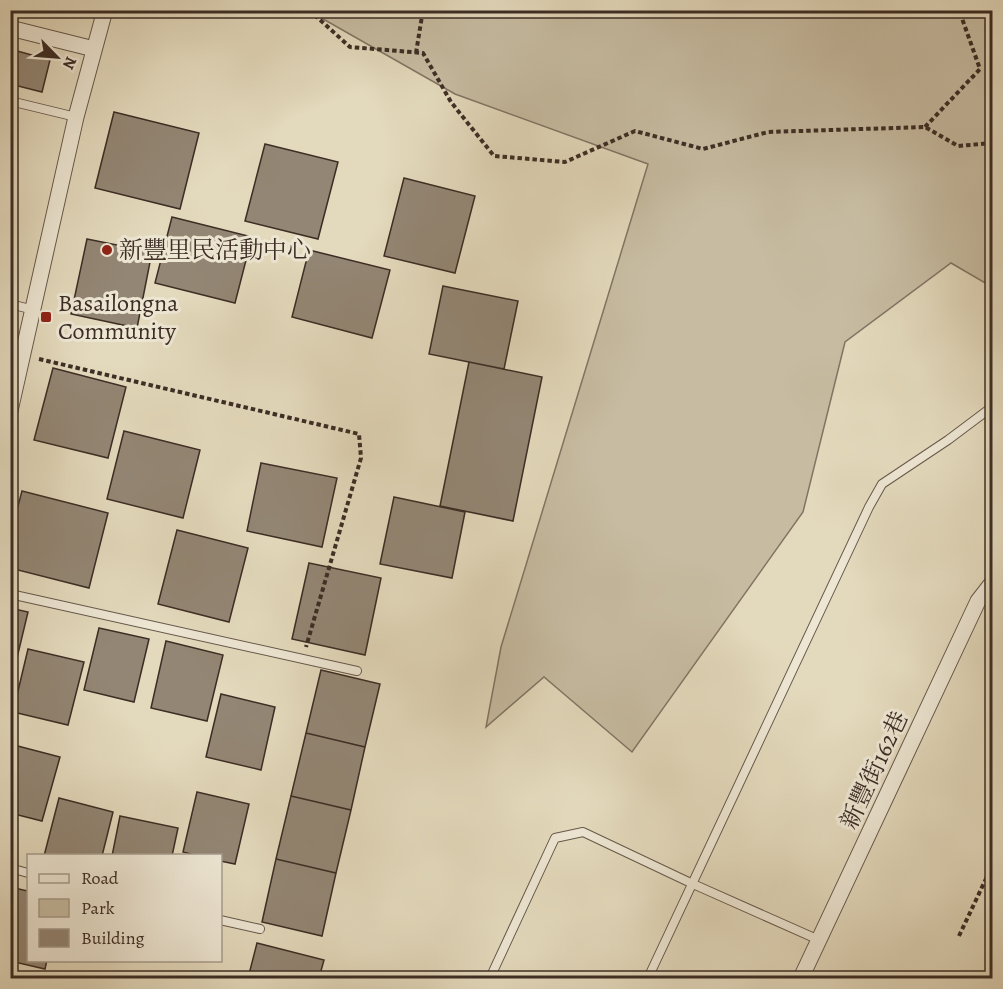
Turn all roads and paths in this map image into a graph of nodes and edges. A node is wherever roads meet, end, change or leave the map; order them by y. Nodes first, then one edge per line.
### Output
1 (105, 10) edge
2 (309, 10) edge
3 (423, 10) edge
4 (959, 10) edge
5 (10, 28) edge
6 (94, 49) junction
7 (416, 53) junction
8 (10, 101) edge
9 (76, 117) junction
10 (925, 127) junction
11 (993, 143) edge
12 (10, 304) edge
13 (34, 310) junction
14 (23, 356) junction
15 (993, 407) edge
16 (10, 411) edge
17 (993, 583) edge
18 (10, 594) edge
19 (302, 659) junction
20 (357, 671) dead end
21 (993, 866) edge
22 (10, 868) edge
23 (27, 873) edge
24 (693, 884) junction
25 (222, 920) edge
26 (260, 929) dead end
27 (959, 936) dead end
28 (819, 940) junction
29 (490, 978) edge
30 (648, 978) edge
31 (801, 978) edge

1 - 6 street
2 - 7 path
3 - 7 path
4 - 10 path
5 - 6 street
6 - 9 street
7 - 10 path
8 - 9 lane
9 - 13 street
10 - 11 path
12 - 13 lane
13 - 14 street
14 - 16 street
14 - 19 path
15 - 24 lane
17 - 28 street, 新豐街162巷
18 - 19 lane
19 - 20 lane
21 - 27 path
22 - 23 lane
24 - 28 lane
24 - 29 lane
24 - 30 lane
25 - 26 lane
28 - 31 street, 新豐街162巷

